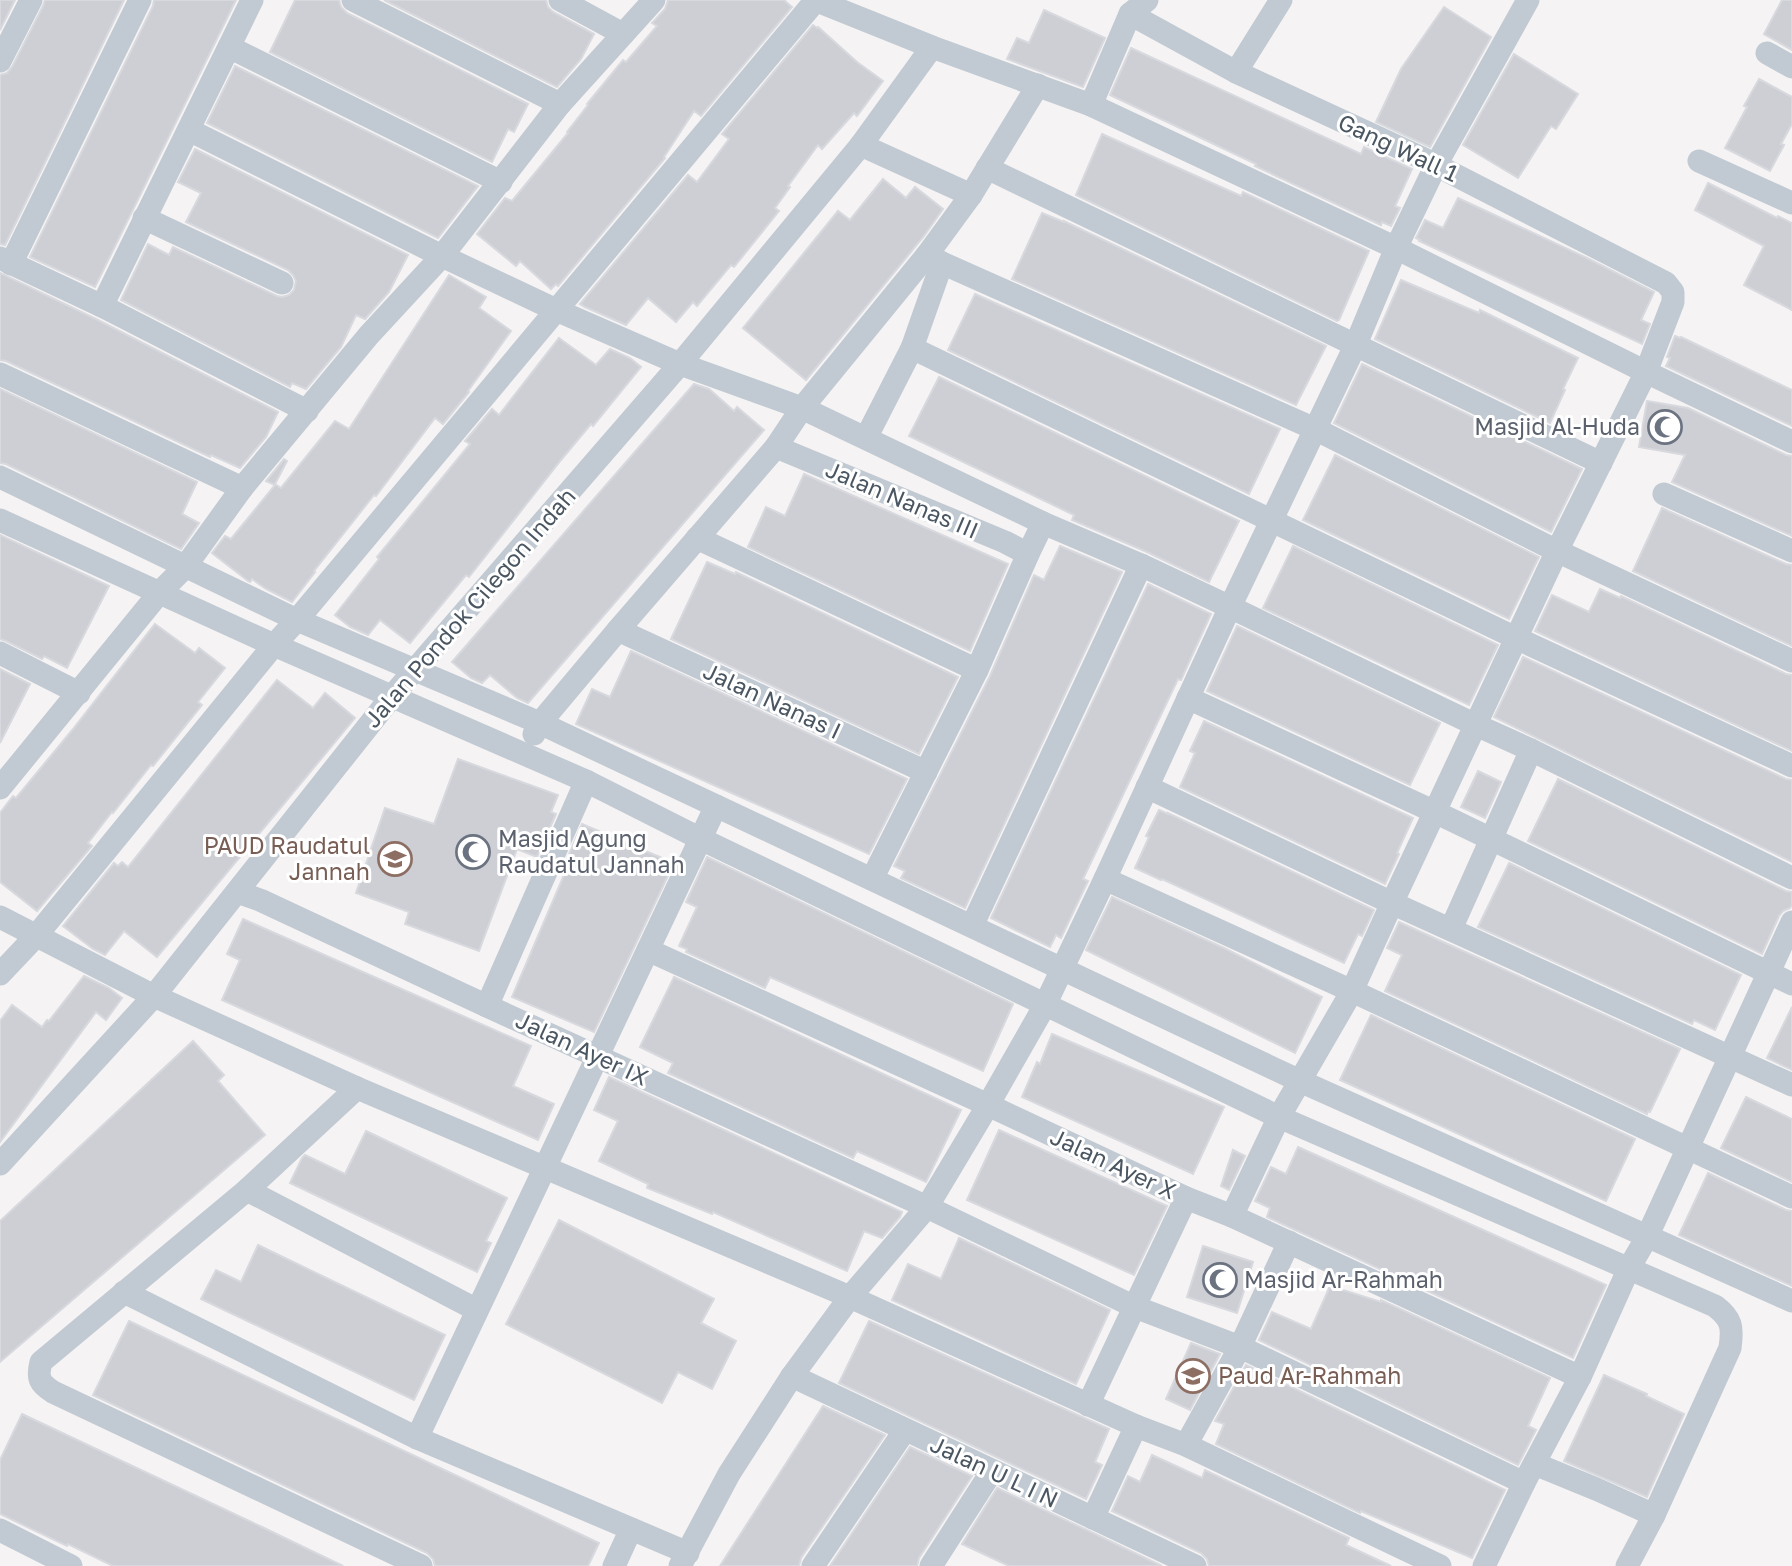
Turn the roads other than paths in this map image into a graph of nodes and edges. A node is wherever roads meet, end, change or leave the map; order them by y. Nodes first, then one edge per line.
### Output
1 (31, 0) edge
2 (140, 0) edge
3 (252, 0) edge
4 (353, 0) edge
5 (560, 0) edge
6 (654, 0) edge
7 (816, 0) edge
8 (1281, 0) edge
9 (1528, 0) edge
10 (1138, 7) edge
11 (623, 34) junction
12 (229, 47) junction
13 (932, 47) junction
14 (1767, 53) dead end
15 (0, 61) edge
16 (1792, 66) edge
17 (1236, 72) junction
18 (1038, 85) junction
19 (560, 104) junction
20 (1091, 105) junction
21 (189, 130) junction
22 (861, 145) junction
23 (1699, 161) dead end
24 (1436, 165) junction
25 (987, 168) junction
26 (501, 181) junction
27 (971, 195) junction
28 (1792, 203) edge
29 (144, 218) junction
30 (1396, 248) junction
31 (442, 256) junction
32 (934, 259) junction
33 (6, 261) edge
34 (282, 283) dead end
35 (102, 306) junction
36 (556, 310) junction
37 (1356, 344) junction
38 (912, 348) junction
39 (680, 364) junction
40 (1646, 372) junction
41 (0, 374) edge
42 (802, 408) junction
43 (307, 411) junction
44 (1315, 429) junction
45 (866, 438) junction
46 (1792, 442) edge
47 (776, 447) junction
48 (1601, 463) junction
49 (0, 477) edge
50 (242, 488) junction
51 (1664, 494) dead end
52 (0, 520) edge
53 (1271, 521) junction
54 (1043, 523) junction
55 (697, 538) junction
56 (1557, 551) junction
57 (1792, 551) edge
58 (1028, 554) junction
59 (1140, 565) junction
60 (185, 567) junction
61 (160, 592) junction
62 (1230, 607) junction
63 (297, 620) junction
64 (618, 630) junction
65 (1516, 638) junction
66 (274, 645) junction
67 (0, 653) edge
68 (1792, 661) edge
69 (415, 670) junction
70 (977, 670) junction
71 (79, 693) junction
72 (393, 695) junction
73 (1188, 698) junction
74 (540, 723) junction
75 (1476, 725) junction
76 (1531, 750) junction
77 (523, 753) junction
78 (1792, 766) edge
79 (926, 772) junction
80 (586, 781) junction
81 (0, 787) edge
82 (1147, 787) junction
83 (716, 806) junction
84 (1435, 812) junction
85 (701, 839) junction
86 (1491, 841) junction
87 (1792, 878) edge
88 (872, 879) junction
89 (1105, 880) junction
90 (237, 892) junction
91 (1392, 903) junction
92 (0, 918) edge
93 (1792, 922) edge
94 (972, 926) junction
95 (1451, 929) junction
96 (36, 936) junction
97 (648, 950) junction
98 (1063, 970) junction
99 (1769, 973) junction
100 (0, 974) edge
101 (1792, 984) edge
102 (1352, 991) junction
103 (154, 996) junction
104 (1045, 1005) junction
105 (487, 1006) junction
106 (598, 1057) junction
107 (1730, 1057) junction
108 (1300, 1081) junction
109 (1792, 1085) edge
110 (357, 1088) junction
111 (988, 1105) junction
112 (1279, 1117) junction
113 (1687, 1147) junction
114 (0, 1164) edge
115 (544, 1167) junction
116 (247, 1190) junction
117 (1792, 1197) edge
118 (1186, 1198) junction
119 (927, 1207) junction
120 (1232, 1216) junction
121 (1647, 1237) junction
122 (1289, 1242) junction
123 (1629, 1268) junction
124 (1727, 1273) junction
125 (124, 1292) junction
126 (850, 1297) junction
127 (1792, 1301) edge
128 (1714, 1306) junction
129 (1135, 1307) junction
130 (477, 1310) junction
131 (1240, 1347) junction
132 (792, 1376) junction
133 (1580, 1377) junction
134 (1088, 1405) junction
135 (1136, 1426) junction
136 (905, 1430) junction
137 (417, 1437) junction
138 (1186, 1445) junction
139 (992, 1471) junction
140 (1529, 1473) junction
141 (1654, 1515) junction
142 (1093, 1518) junction
143 (631, 1529) junction
144 (0, 1530) edge
145 (684, 1560) edge
146 (941, 1563) edge
147 (71, 1566) edge
148 (421, 1566) edge
149 (614, 1566) edge
150 (813, 1566) edge
151 (1195, 1566) edge
152 (1440, 1566) edge
153 (1484, 1566) edge
154 (1627, 1566) edge

1 - 15 street
2 - 33 street
3 - 12 street
4 - 19 street
5 - 11 street
6 - 11 street
7 - 13 street
7 - 36 street
8 - 17 street
9 - 24 street
10 - 17 street, Gang Wall 1
10 - 20 street
11 - 19 street
12 - 21 street
12 - 26 street
13 - 18 street
13 - 22 street, Jalan Pondok Cilegon Indah
14 - 16 street
17 - 24 street, Gang Wall 1
18 - 20 street
18 - 25 street
19 - 26 street
20 - 30 street
21 - 29 street
21 - 31 street
22 - 27 street
22 - 39 street, Jalan Pondok Cilegon Indah
23 - 28 street
24 - 30 street
24 - 40 street, Gang Wall 1
25 - 27 street
25 - 37 street
26 - 31 street
27 - 32 street
29 - 34 street
29 - 35 street
30 - 37 street
30 - 40 street
31 - 36 street
31 - 43 street
32 - 38 street
32 - 42 street
32 - 44 street
33 - 35 street
35 - 43 street
36 - 39 street
36 - 63 street
37 - 44 street
37 - 48 street
38 - 45 street
38 - 53 street
39 - 42 street
39 - 69 street, Jalan Pondok Cilegon Indah
40 - 46 street
40 - 48 street
41 - 50 street
42 - 45 street
42 - 47 street
43 - 50 street
44 - 53 street
44 - 56 street
45 - 54 street
47 - 55 street
47 - 58 street, Jalan Nanas III
48 - 56 street
49 - 60 street
50 - 60 street
51 - 57 street
52 - 61 street
53 - 62 street
53 - 65 street
54 - 58 street
54 - 59 street
55 - 64 street
55 - 70 street
56 - 65 street
56 - 68 street
58 - 70 street
59 - 62 street
59 - 94 street
60 - 61 street
60 - 63 street
61 - 66 street
61 - 71 street
62 - 73 street
62 - 75 street
63 - 66 street
63 - 69 street
64 - 74 street
64 - 79 street, Jalan Nanas I
65 - 75 street
65 - 78 street
66 - 72 street
66 - 96 street
67 - 71 street
69 - 72 street, Jalan Pondok Cilegon Indah
69 - 74 street
70 - 79 street
71 - 81 street
72 - 77 street
72 - 90 street, Jalan Pondok Cilegon Indah
73 - 82 street
73 - 84 street
74 - 77 street
74 - 83 street
75 - 76 street
75 - 84 street
76 - 86 street
76 - 87 street
77 - 80 street
79 - 88 street
80 - 85 street
80 - 105 street
82 - 89 street
82 - 91 street
83 - 85 street
83 - 88 street
84 - 86 street
84 - 91 street
85 - 97 street
85 - 104 street
86 - 95 street
86 - 99 street
88 - 94 street
89 - 98 street
89 - 102 street
90 - 103 street, Jalan Pondok Cilegon Indah
90 - 105 street, Jalan Ayer IX
91 - 95 street
91 - 102 street
92 - 96 street
93 - 99 street
94 - 98 street
95 - 107 street
96 - 100 street
96 - 103 street
97 - 106 street
97 - 111 street, Jalan Ayer X
98 - 104 street
98 - 108 street
99 - 101 street
99 - 107 street
102 - 108 street
102 - 113 street
103 - 110 street
103 - 114 street, Jalan Pondok Cilegon Indah
104 - 111 street
104 - 112 street
105 - 106 street, Jalan Ayer IX
106 - 115 street
106 - 119 street, Jalan Ayer IX
107 - 109 street
107 - 113 street
108 - 112 street
108 - 121 street
110 - 115 street
110 - 116 street
111 - 118 street, Jalan Ayer X
111 - 119 street
112 - 120 street
112 - 123 street
113 - 117 street
113 - 121 street
115 - 126 street
115 - 130 street
116 - 125 street
116 - 130 street
118 - 120 street, Jalan Ayer X
118 - 129 street
119 - 126 street
119 - 129 street, Jalan Ayer IX
120 - 122 street, Jalan Ayer X
121 - 123 street
121 - 124 street
122 - 131 street
122 - 133 street, Jalan Ayer X
123 - 128 street
123 - 133 street
124 - 127 street
124 - 128 street
125 - 137 street
125 - 148 street
126 - 132 street
126 - 134 street
128 - 141 street
129 - 131 street, Jalan Ayer IX
129 - 134 street
130 - 137 street
131 - 138 street
131 - 140 street, Jalan Ayer IX
132 - 136 street, Jalan U L I N
132 - 145 street
133 - 140 street
134 - 135 street
135 - 138 street
135 - 142 street
136 - 139 street, Jalan U L I N
136 - 150 street
137 - 143 street
138 - 152 street
139 - 142 street, Jalan U L I N
139 - 146 street
140 - 141 street, Jalan Ayer IX
140 - 153 street
141 - 154 street
142 - 151 street, Jalan U L I N
143 - 145 street
143 - 149 street
144 - 147 street

